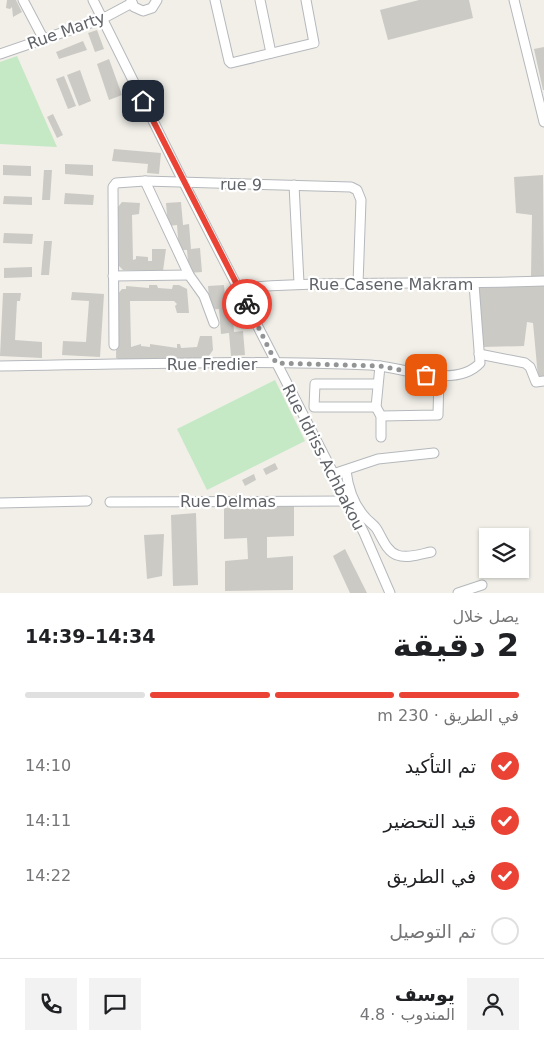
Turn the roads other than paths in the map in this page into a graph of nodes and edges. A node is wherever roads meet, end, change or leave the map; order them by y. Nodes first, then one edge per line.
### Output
1 (23, 0) edge
2 (93, 0) edge
3 (156, 0) edge
4 (215, 0) edge
5 (260, 0) edge
6 (306, 0) edge
7 (514, 0) edge
8 (132, 2) edge
9 (102, 18) junction
10 (43, 38) junction
11 (271, 53) junction
12 (0, 54) edge
13 (544, 122) edge
14 (145, 181) junction
15 (184, 183) junction
16 (294, 185) junction
17 (189, 275) junction
18 (113, 276) junction
19 (544, 281) edge
20 (299, 283) junction
21 (358, 284) junction
22 (474, 284) junction
23 (239, 288) junction
24 (214, 323) dead end
25 (114, 345) dead end
26 (479, 359) junction
27 (276, 363) junction
28 (0, 366) edge
29 (380, 366) junction
30 (439, 376) junction
31 (544, 381) edge
32 (376, 384) junction
33 (376, 407) junction
34 (381, 416) junction
35 (381, 437) dead end
36 (434, 453) dead end
37 (346, 471) junction
38 (333, 474) junction
39 (346, 501) junction
40 (87, 502) dead end
41 (110, 502) dead end
42 (0, 503) edge
43 (431, 552) dead end
44 (482, 586) dead end
45 (390, 593) edge
46 (458, 593) edge

1 - 10 street
2 - 9 street, Rue Idriss Achbakou
3 - 8 street
4 - 11 street
5 - 11 street
6 - 11 street
7 - 13 street
8 - 9 street, Rue Marty
9 - 10 street, Rue Marty
9 - 15 street, Rue Idriss Achbakou
10 - 12 street, Rue Marty
14 - 15 street, rue 9
14 - 17 street
14 - 18 street, rue 9
15 - 16 street, rue 9
15 - 23 street, Rue Idriss Achbakou
16 - 20 street
16 - 21 street, rue 9
17 - 18 street
17 - 24 street
18 - 25 street
19 - 22 street, Rue Casene Makram
20 - 21 street, Rue Casene Makram
20 - 23 street, Rue Casene Makram
21 - 22 street, Rue Casene Makram
22 - 26 street
23 - 27 street, Rue Idriss Achbakou
26 - 30 street, Rue Fredier
26 - 31 street
27 - 28 street, Rue Fredier
27 - 29 street, Rue Fredier
27 - 38 street, Rue Idriss Achbakou
29 - 30 street, Rue Fredier
29 - 32 street
30 - 34 street
32 - 33 street
32 - 33 street
33 - 34 street
34 - 35 street
36 - 37 street
37 - 38 street
37 - 43 street
38 - 39 street, Rue Idriss Achbakou
39 - 41 street, Rue Delmas
39 - 45 street, Rue Idriss Achbakou
40 - 42 street
44 - 46 street

